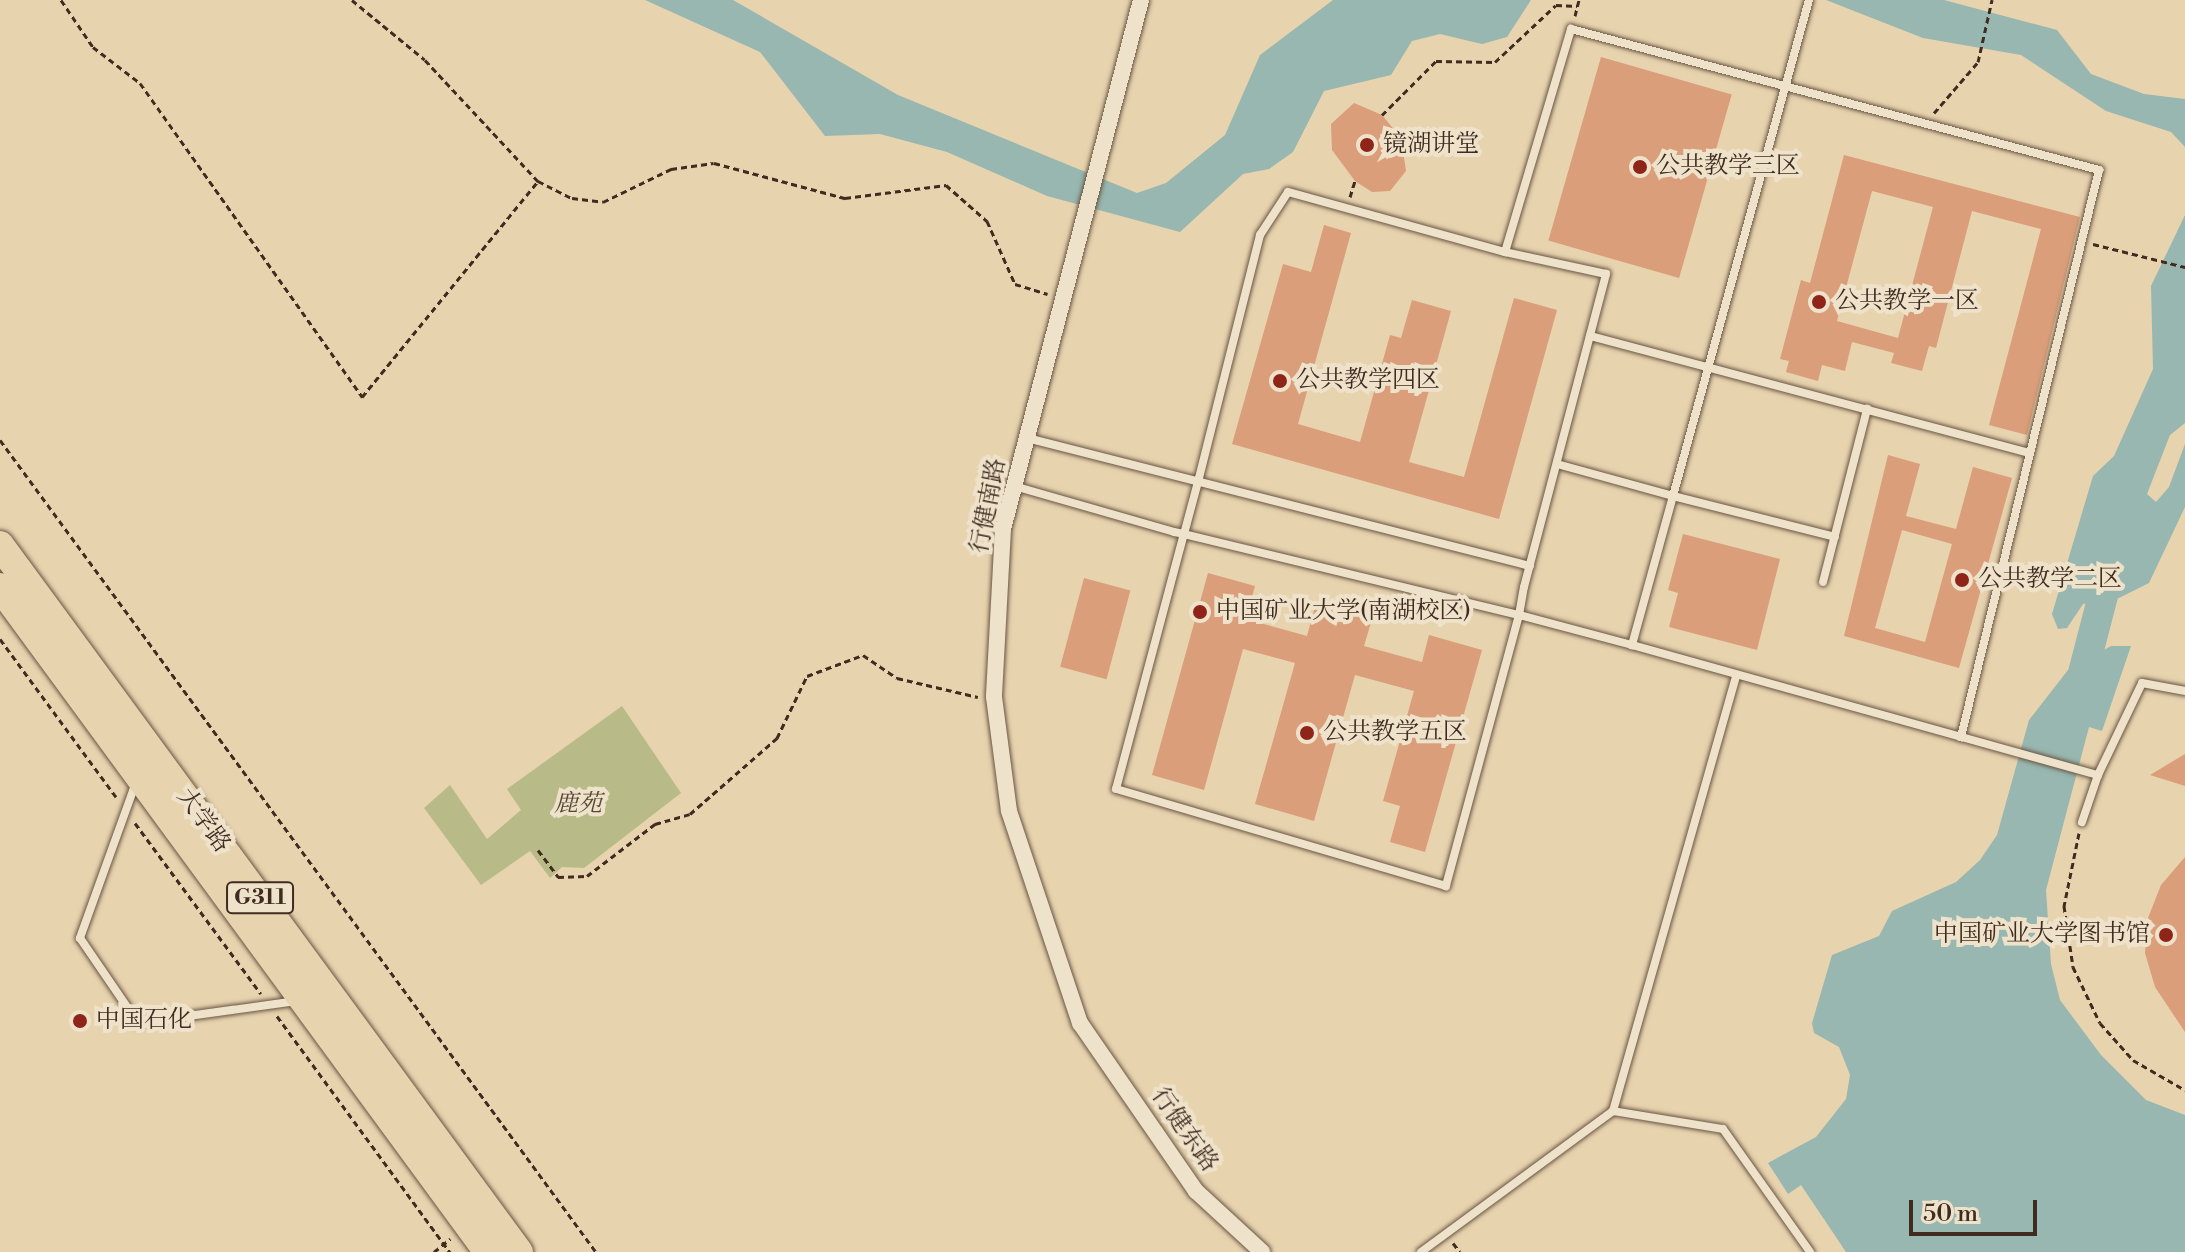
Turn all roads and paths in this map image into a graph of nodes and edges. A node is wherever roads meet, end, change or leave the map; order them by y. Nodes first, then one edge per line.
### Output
1 (61, 0) edge
2 (352, 0) edge
3 (1141, 0) edge
4 (1579, 0) edge
5 (1809, 0) edge
6 (1992, 0) edge
7 (1577, 6) junction
8 (1571, 29) junction
9 (1784, 86) junction
10 (1382, 115) dead end
11 (1925, 124) junction
12 (538, 181) junction
13 (1355, 181) dead end
14 (1347, 208) junction
15 (2082, 242) junction
16 (1505, 252) junction
17 (2185, 267) edge
18 (1056, 296) dead end
19 (1590, 336) junction
20 (1708, 367) junction
21 (1867, 409) junction
22 (1027, 438) junction
23 (0, 440) edge
24 (2030, 453) junction
25 (1557, 464) junction
26 (1199, 478) junction
27 (1014, 486) junction
28 (1673, 496) junction
29 (1184, 534) junction
30 (1835, 537) junction
31 (0, 545) edge
32 (1530, 566) junction
33 (1823, 582) dead end
34 (0, 587) edge
35 (1519, 615) junction
36 (0, 639) edge
37 (1632, 645) junction
38 (1736, 676) junction
39 (2185, 691) edge
40 (994, 697) junction
41 (1961, 737) junction
42 (2098, 775) junction
43 (139, 776) junction
44 (125, 809) junction
45 (2082, 822) joint
46 (538, 850) dead end
47 (302, 999) junction
48 (272, 1009) junction
49 (1080, 1023) joint
50 (2185, 1090) edge
51 (1613, 1111) junction
52 (450, 1252) edge
53 (488, 1252) edge
54 (519, 1252) edge
55 (596, 1252) edge
56 (1262, 1252) edge
57 (1421, 1252) edge
58 (1810, 1252) edge

1 - 12 path
2 - 12 path
3 - 22 street, 行健南路
4 - 7 path
5 - 9 lane
6 - 11 path
7 - 8 path
7 - 10 path
8 - 9 lane
8 - 16 lane
9 - 11 lane
9 - 20 lane
11 - 15 lane
12 - 18 path
13 - 14 path
14 - 16 lane
14 - 26 lane
15 - 17 path
15 - 24 lane
16 - 19 lane
19 - 20 lane
19 - 25 lane
20 - 21 lane
20 - 28 lane
21 - 24 lane
21 - 30 lane
22 - 26 lane
22 - 27 street, 行健南路
23 - 55 path
24 - 41 lane
25 - 28 lane
25 - 32 lane
26 - 29 lane
26 - 32 lane
27 - 29 lane
27 - 40 street, 行健南路
28 - 30 lane
28 - 37 lane
29 - 35 lane
29 - 35 lane
30 - 33 lane
31 - 54 highway, 大学路 / G311
32 - 35 lane
34 - 43 highway, 大学路 / G311
35 - 37 lane
36 - 44 path
37 - 38 lane
38 - 41 lane
38 - 51 lane
39 - 42 lane
40 - 46 path
40 - 49 street, 行健南路
41 - 42 lane
42 - 45 lane
43 - 44 lane
43 - 47 highway, 大学路 / G311
44 - 48 path
44 - 48 lane
45 - 50 path
47 - 48 lane
47 - 53 highway, 大学路 / G311
48 - 52 path
49 - 56 street, 行健东路
51 - 57 lane
51 - 58 lane

